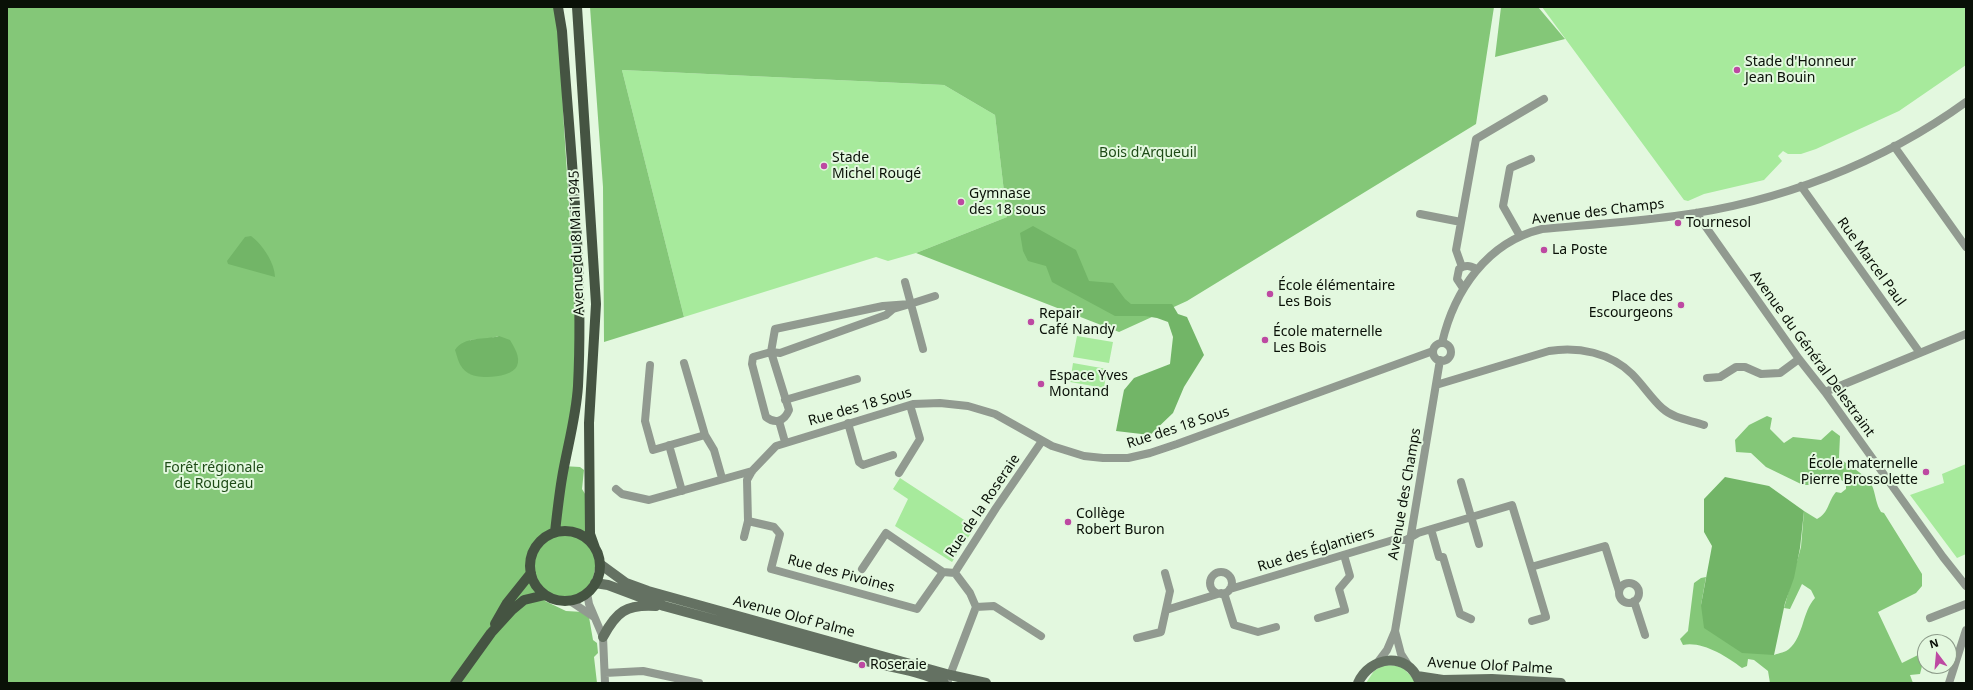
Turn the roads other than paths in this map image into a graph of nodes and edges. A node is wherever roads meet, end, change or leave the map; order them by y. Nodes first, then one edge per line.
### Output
1 (558, 7) edge
2 (577, 7) edge
3 (1544, 100) dead end
4 (1966, 102) edge
5 (1894, 146) junction
6 (1531, 159) dead end
7 (1801, 186) junction
8 (1696, 213) junction
9 (1420, 214) dead end
10 (1461, 222) junction
11 (1520, 236) junction
12 (1966, 247) edge
13 (1462, 267) junction
14 (1477, 270) junction
15 (905, 282) dead end
16 (1462, 288) junction
17 (935, 296) dead end
18 (910, 304) junction
19 (1966, 334) edge
20 (1442, 343) junction
21 (923, 350) dead end
22 (1433, 351) junction
23 (771, 352) junction
24 (1920, 353) junction
25 (1799, 359) junction
26 (1440, 360) junction
27 (684, 364) dead end
28 (650, 365) dead end
29 (1707, 378) dead end
30 (857, 379) dead end
31 (1436, 384) junction
32 (1825, 392) junction
33 (785, 400) junction
34 (910, 405) junction
35 (779, 422) junction
36 (848, 423) junction
37 (1704, 425) dead end
38 (704, 435) junction
39 (785, 442) junction
40 (1042, 442) junction
41 (669, 445) junction
42 (892, 455) dead end
43 (752, 471) junction
44 (899, 473) dead end
45 (722, 478) junction
46 (1461, 482) dead end
47 (616, 489) dead end
48 (682, 490) junction
49 (1471, 517) junction
50 (748, 521) junction
51 (1431, 529) junction
52 (555, 532) junction
53 (744, 537) dead end
54 (1410, 538) junction
55 (1479, 544) dead end
56 (595, 548) junction
57 (1344, 555) junction
58 (600, 564) junction
59 (1531, 567) junction
60 (862, 569) dead end
61 (943, 572) junction
62 (531, 573) junction
63 (955, 573) junction
64 (1165, 573) dead end
65 (595, 583) junction
66 (1966, 586) edge
67 (1619, 591) junction
68 (1225, 592) junction
69 (587, 593) junction
70 (545, 595) junction
71 (570, 600) junction
72 (1634, 601) junction
73 (1966, 604) edge
74 (664, 606) junction
75 (976, 607) junction
76 (1166, 610) junction
77 (594, 618) junction
78 (1318, 618) dead end
79 (1930, 618) dead end
80 (1471, 619) dead end
81 (1532, 621) dead end
82 (1276, 627) dead end
83 (1966, 630) edge
84 (1395, 631) junction
85 (491, 633) junction
86 (1645, 635) dead end
87 (1041, 636) dead end
88 (602, 637) junction
89 (1137, 638) dead end
90 (1378, 662) junction
91 (605, 673) junction
92 (1416, 676) edge
93 (947, 680) edge
94 (455, 683) edge
95 (605, 683) edge
96 (699, 683) edge
97 (986, 683) edge
98 (1357, 683) edge
99 (1561, 683) edge
100 (1949, 683) edge

1 - 52 main road
2 - 56 main road, Avenue du 8 Mai 1945
3 - 10 street
4 - 5 street, Avenue des Champs
5 - 7 street, Avenue des Champs
5 - 12 street
6 - 11 street
7 - 8 street, Avenue des Champs
7 - 24 street, Rue Marcel Paul
8 - 11 street, Avenue des Champs
8 - 25 street, Avenue du Général Delestraint
9 - 10 street
10 - 13 street
11 - 14 street, Avenue des Champs
13 - 14 street
13 - 16 street
14 - 16 street, Avenue des Champs
15 - 18 street
16 - 20 street, Avenue des Champs
17 - 18 street
18 - 21 street
18 - 23 street
18 - 23 street
19 - 24 street
20 - 22 street
20 - 26 street, Avenue des Champs
22 - 26 street
22 - 40 street, Rue des 18 Sous
23 - 33 street
23 - 35 street
24 - 32 street
25 - 29 street
25 - 32 street, Avenue du Général Delestraint
26 - 31 street, Avenue des Champs
27 - 38 street
28 - 41 street
30 - 33 street
31 - 37 street
31 - 54 street, Avenue des Champs
32 - 66 street, Avenue du Général Delestraint
33 - 35 street
34 - 36 street, Rue des 18 Sous
34 - 40 street, Rue des 18 Sous
34 - 44 street
35 - 39 street
36 - 39 street, Rue des 18 Sous
36 - 42 street
38 - 41 street
38 - 45 street
39 - 43 street, Rue des 18 Sous
40 - 63 street, Rue de la Roseraie
41 - 48 street
43 - 45 street
43 - 50 street, Rue des 18 Sous
45 - 48 street
46 - 49 street
47 - 48 street
49 - 51 street, Rue des Églantiers
49 - 55 street
49 - 59 street, Rue des Églantiers
50 - 53 street, Rue des 18 Sous
50 - 61 street, Rue des Pivoines
51 - 54 street, Rue des Églantiers
51 - 80 street
52 - 56 main road
52 - 62 main road
54 - 57 street, Rue des Églantiers
54 - 84 street, Avenue des Champs
56 - 58 main road
57 - 68 street, Rue des Églantiers
57 - 78 street
58 - 65 main road
58 - 93 main road, Avenue Olof Palme
59 - 67 street
59 - 81 street
60 - 61 street
61 - 63 street
62 - 70 main road
62 - 85 main road
63 - 75 street, Rue de la Roseraie
64 - 76 street
65 - 69 main road
65 - 74 main road, Avenue Olof Palme
67 - 72 street
67 - 72 street
68 - 76 street, Rue des Églantiers
68 - 82 street
69 - 71 main road
69 - 77 street
70 - 71 main road
70 - 85 main road
71 - 77 street
72 - 86 street
73 - 79 street
74 - 88 main road
74 - 93 main road, Avenue Olof Palme
75 - 87 street
75 - 93 street
76 - 89 street
77 - 88 street
83 - 100 street
84 - 90 street, Avenue des Champs
84 - 92 street, Avenue des Champs
85 - 94 main road
88 - 91 street
90 - 92 main road, Avenue Olof Palme
90 - 98 main road
91 - 95 street
91 - 96 street
92 - 99 main road, Avenue Olof Palme
93 - 97 main road, Avenue Olof Palme

